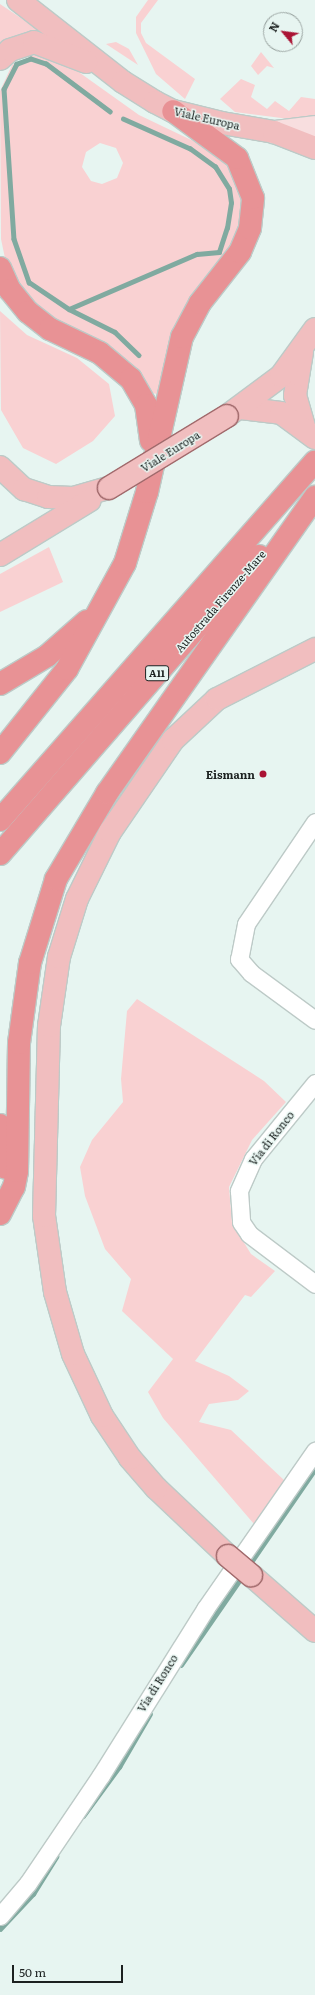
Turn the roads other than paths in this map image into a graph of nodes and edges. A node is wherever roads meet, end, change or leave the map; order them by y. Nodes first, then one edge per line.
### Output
1 (18, 0) edge
2 (0, 59) edge
3 (123, 82) junction
4 (173, 111) junction
5 (315, 127) edge
6 (274, 132) junction
7 (315, 148) edge
8 (0, 268) edge
9 (309, 338) edge
10 (234, 412) junction
11 (310, 432) edge
12 (315, 462) edge
13 (0, 467) edge
14 (105, 490) junction
15 (147, 492) junction
16 (315, 493) edge
17 (315, 497) edge
18 (0, 555) edge
19 (100, 610) junction
20 (315, 649) edge
21 (0, 684) edge
22 (0, 753) edge
23 (0, 820) edge
24 (315, 822) edge
25 (0, 854) edge
26 (315, 1020) edge
27 (315, 1083) edge
28 (0, 1125) edge
29 (0, 1189) edge
30 (0, 1214) edge
31 (315, 1284) edge
32 (315, 1451) edge
33 (315, 1630) edge
34 (0, 1916) edge

1 - 3 main road, Viale Europa
2 - 3 main road, Viale Europa
3 - 4 main road, Viale Europa
4 - 6 main road, Viale Europa
4 - 15 highway
5 - 6 main road, Viale Europa
6 - 7 main road, Viale Europa
8 - 15 highway
9 - 10 main road, Viale Europa
9 - 11 main road
10 - 11 main road
10 - 14 main road, Viale Europa, bridge
12 - 23 highway, Autostrada Firenze-Mare / A11
13 - 14 main road, Viale Europa
14 - 18 main road
15 - 19 highway
16 - 25 highway, Autostrada Firenze-Mare / A11
17 - 30 highway
19 - 21 highway
19 - 22 highway
20 - 33 main road, bridge
24 - 26 street
27 - 31 street, Via di Ronco
28 - 29 highway
32 - 34 street, Via di Ronco

